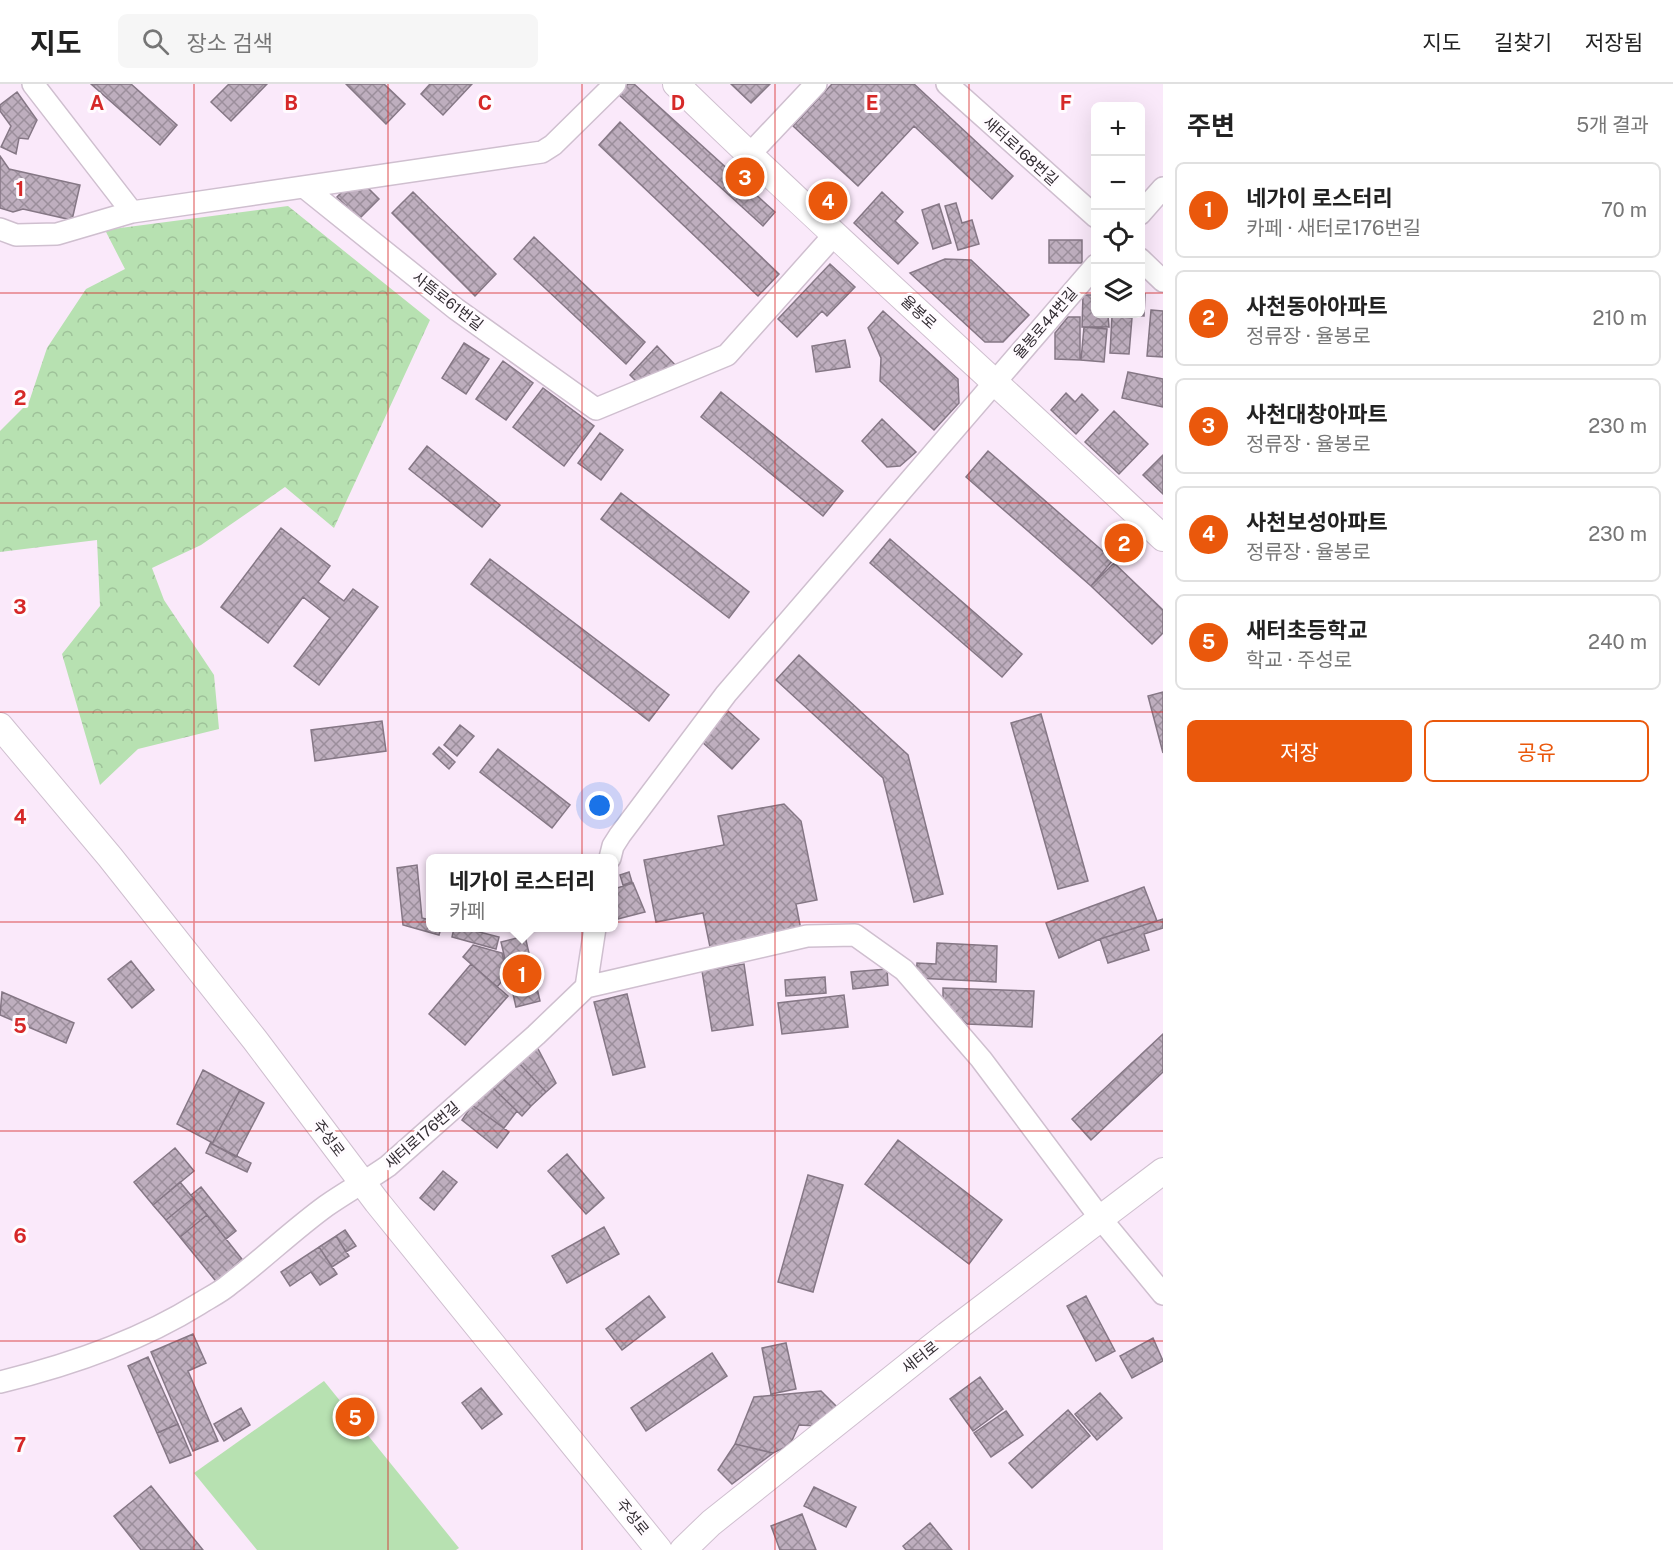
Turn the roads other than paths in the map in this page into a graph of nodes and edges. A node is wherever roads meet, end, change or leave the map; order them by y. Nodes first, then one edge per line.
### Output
1 (33, 84) edge
2 (615, 84) edge
3 (676, 84) edge
4 (816, 84) edge
5 (947, 84) edge
6 (749, 155) junction
7 (304, 187) junction
8 (1163, 188) edge
9 (1144, 210) edge
10 (132, 212) junction
11 (1091, 213) edge
12 (0, 229) edge
13 (834, 236) junction
14 (1145, 264) edge
15 (1091, 270) edge
16 (1163, 281) edge
17 (995, 381) junction
18 (1163, 538) edge
19 (0, 726) edge
20 (611, 854) edge
21 (594, 932) edge
22 (586, 987) junction
23 (1163, 1171) edge
24 (364, 1183) junction
25 (1101, 1219) junction
26 (1163, 1294) edge
27 (0, 1382) edge
28 (659, 1550) edge
29 (683, 1550) edge

1 - 10 street
2 - 7 street
3 - 6 street, 율봉로
4 - 6 street
5 - 11 street, 새터로168번길
6 - 13 street, 율봉로
7 - 10 street
7 - 13 street, 사뜸로61번길
8 - 9 street
10 - 12 street
13 - 17 street, 율봉로
14 - 16 street
15 - 17 street, 율봉로44번길
17 - 18 street, 율봉로
17 - 20 street, 율봉로44번길
19 - 24 street, 주성로
21 - 22 street
22 - 24 street, 새터로176번길
22 - 25 street
23 - 25 street, 새터로
24 - 27 street, 새터로176번길
24 - 28 street, 주성로
25 - 26 street
25 - 29 street, 새터로

